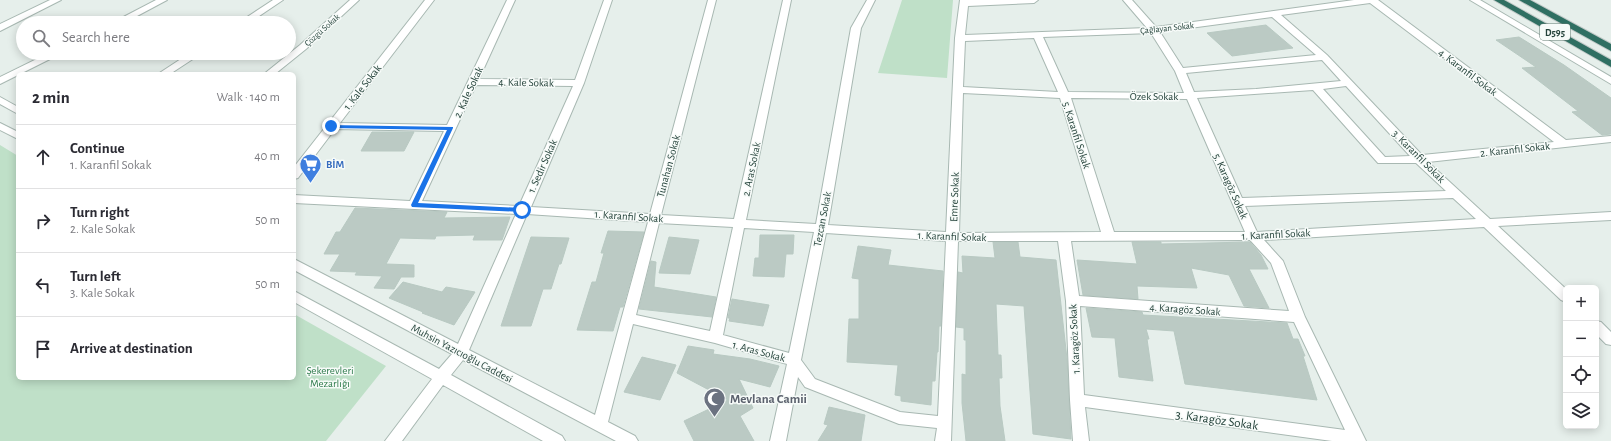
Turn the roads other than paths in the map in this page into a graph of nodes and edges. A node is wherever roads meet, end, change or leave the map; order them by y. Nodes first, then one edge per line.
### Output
1 (57, 0) edge
2 (163, 0) edge
3 (279, 0) edge
4 (355, 0) edge
5 (430, 0) edge
6 (511, 0) edge
7 (608, 0) edge
8 (712, 0) edge
9 (787, 0) edge
10 (870, 0) edge
11 (1034, 0) edge
12 (1127, 0) edge
13 (1373, 0) edge
14 (1474, 0) edge
15 (1498, 0) edge
16 (1523, 0) edge
17 (963, 2) edge
18 (1274, 14) junction
19 (24, 16) edge
20 (131, 16) edge
21 (254, 16) edge
22 (16, 20) edge
23 (0, 28) edge
24 (1154, 30) junction
25 (1038, 36) junction
26 (960, 38) junction
27 (1611, 48) edge
28 (296, 53) edge
29 (1324, 57) junction
30 (43, 60) edge
31 (186, 60) edge
32 (287, 60) edge
33 (1611, 64) edge
34 (1180, 71) junction
35 (18, 72) edge
36 (166, 72) edge
37 (272, 72) edge
38 (16, 73) edge
39 (0, 81) edge
40 (1611, 81) edge
41 (473, 82) junction
42 (579, 83) junction
43 (1349, 83) junction
44 (1315, 86) junction
45 (958, 90) junction
46 (1065, 96) junction
47 (1192, 96) junction
48 (0, 100) edge
49 (16, 110) edge
50 (0, 126) edge
51 (331, 126) junction
52 (451, 128) junction
53 (16, 135) edge
54 (1611, 139) edge
55 (1564, 144) junction
56 (1419, 158) junction
57 (296, 172) edge
58 (1457, 194) junction
59 (296, 199) edge
60 (1238, 202) junction
61 (414, 205) junction
62 (522, 210) junction
63 (1611, 216) edge
64 (654, 218) junction
65 (1489, 223) junction
66 (739, 224) junction
67 (821, 229) junction
68 (1253, 236) junction
69 (953, 237) junction
70 (1110, 237) junction
71 (1064, 238) junction
72 (296, 265) edge
73 (1563, 294) edge
74 (296, 297) edge
75 (1073, 301) junction
76 (1298, 317) junction
77 (628, 318) junction
78 (1599, 329) edge
79 (715, 338) junction
80 (1611, 340) edge
81 (461, 352) junction
82 (794, 360) junction
83 (441, 377) junction
84 (1077, 400) junction
85 (945, 423) junction
86 (600, 425) junction
87 (535, 436) edge
88 (1357, 440) edge
89 (393, 441) edge
90 (557, 441) edge
91 (630, 441) edge
92 (778, 441) edge
93 (944, 441) edge
94 (1081, 441) edge

1 - 19 street
2 - 20 street
3 - 21 street
4 - 28 street, Çözgü Sokak
5 - 51 street, 1. Kale Sokak
6 - 41 street, 2. Kale Sokak
7 - 42 street, 1. Sedir Sokak
8 - 64 street, Tunahan Sokak
9 - 66 street, 2. Aras Sokak
10 - 67 street, Tezcan Sokak
11 - 17 street
12 - 24 street, 5. Karagöz Sokak
13 - 18 street, Çağlayan Sokak
13 - 55 street, 4. Karanfil Sokak
14 - 40 street
15 - 33 highway, D595
16 - 27 highway, D595
17 - 26 street, Emre Sokak
18 - 24 street, Çağlayan Sokak
18 - 29 street, 3. Karanfil Sokak
22 - 23 street
24 - 25 street, Çağlayan Sokak
24 - 34 street, 5. Karagöz Sokak
25 - 26 street, Çağlayan Sokak
25 - 46 street, 5. Karanfil Sokak
26 - 45 street, Emre Sokak
29 - 34 street
29 - 43 street, 3. Karanfil Sokak
30 - 35 street
31 - 36 street
32 - 37 street, Çözgü Sokak
34 - 47 street, 5. Karagöz Sokak
38 - 39 street
41 - 42 street, 4. Kale Sokak
41 - 52 street, 2. Kale Sokak
42 - 62 street, 1. Sedir Sokak
43 - 44 street, Özek Sokak
43 - 56 street, 3. Karanfil Sokak
44 - 47 street, Özek Sokak
44 - 56 street, 2. Karanfil Sokak
45 - 46 street, Özek Sokak
45 - 69 street, Emre Sokak
46 - 47 street, Özek Sokak
46 - 70 street, 5. Karanfil Sokak
47 - 60 street, 5. Karagöz Sokak
48 - 49 street
50 - 53 street
51 - 52 street
51 - 57 street, 1. Kale Sokak
52 - 61 street, 2. Kale Sokak
54 - 55 street, 2. Karanfil Sokak
55 - 56 street, 2. Karanfil Sokak
56 - 58 street, 3. Karanfil Sokak
58 - 60 street
58 - 65 street, 3. Karanfil Sokak
59 - 61 street, 1. Karanfil Sokak
60 - 68 street, 5. Karagöz Sokak
61 - 62 street, 1. Karanfil Sokak
62 - 64 street, 1. Karanfil Sokak
62 - 81 street, 1. Sedir Sokak
63 - 65 street, 1. Karanfil Sokak
64 - 66 street, 1. Karanfil Sokak
64 - 77 street, Tunahan Sokak
65 - 68 street, 1. Karanfil Sokak
65 - 73 street, 3. Karanfil Sokak
66 - 67 street, 1. Karanfil Sokak
66 - 79 street, 2. Aras Sokak
67 - 69 street, 1. Karanfil Sokak
67 - 82 street, Tezcan Sokak
68 - 70 street, 1. Karanfil Sokak
68 - 76 street, 5. Karagöz Sokak
69 - 71 street, 1. Karanfil Sokak
69 - 85 street, Emre Sokak
70 - 71 street, 1. Karanfil Sokak
71 - 75 street, 1. Karagöz Sokak
72 - 81 street, Muhsin Yazıcıoğlu Caddesi
74 - 83 street
75 - 76 street, 4. Karagöz Sokak
75 - 84 street, 1. Karagöz Sokak
76 - 88 street, 5. Karagöz Sokak
77 - 79 street, 1. Aras Sokak
77 - 86 street, Tunahan Sokak
78 - 80 street
79 - 82 street, 1. Aras Sokak
81 - 83 street, 1. Sedir Sokak
81 - 86 street, Muhsin Yazıcıoğlu Caddesi
82 - 85 street, 1. Aras Sokak
82 - 92 street, Tezcan Sokak
83 - 87 street
83 - 89 street, 1. Sedir Sokak
84 - 88 street, 3. Karagöz Sokak
84 - 94 street, 1. Karagöz Sokak
85 - 93 street, Emre Sokak
86 - 91 street, Muhsin Yazıcıoğlu Caddesi
87 - 90 street

